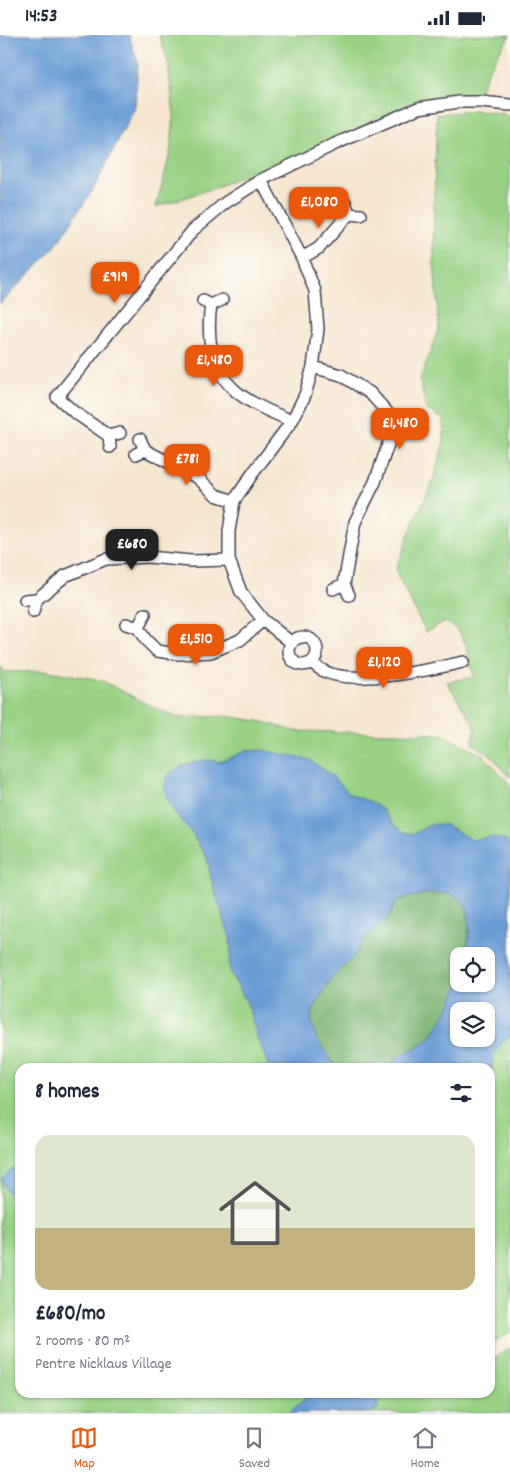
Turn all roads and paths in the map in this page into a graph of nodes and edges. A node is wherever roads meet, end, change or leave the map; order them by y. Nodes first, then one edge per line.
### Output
1 (510, 105) edge
2 (261, 180) junction
3 (344, 202) dead end
4 (302, 258) junction
5 (222, 300) dead end
6 (313, 367) junction
7 (292, 421) junction
8 (113, 439) dead end
9 (140, 439) dead end
10 (234, 501) junction
11 (229, 560) junction
12 (342, 589) dead end
13 (37, 599) junction
14 (25, 600) dead end
15 (34, 613) dead end
16 (145, 614) dead end
17 (263, 620) junction
18 (126, 624) dead end
19 (138, 628) junction
20 (292, 643) junction
21 (463, 661) dead end
22 (312, 663) junction

1 - 2 street
2 - 4 street
2 - 8 street
3 - 4 street
4 - 6 street
5 - 7 street
6 - 7 street
6 - 12 street
7 - 10 street
9 - 10 street
10 - 11 street
11 - 13 street
11 - 17 street
13 - 14 street
13 - 15 street
16 - 19 street
17 - 19 street
17 - 20 street
18 - 19 street
20 - 22 street
20 - 22 street
21 - 22 street

